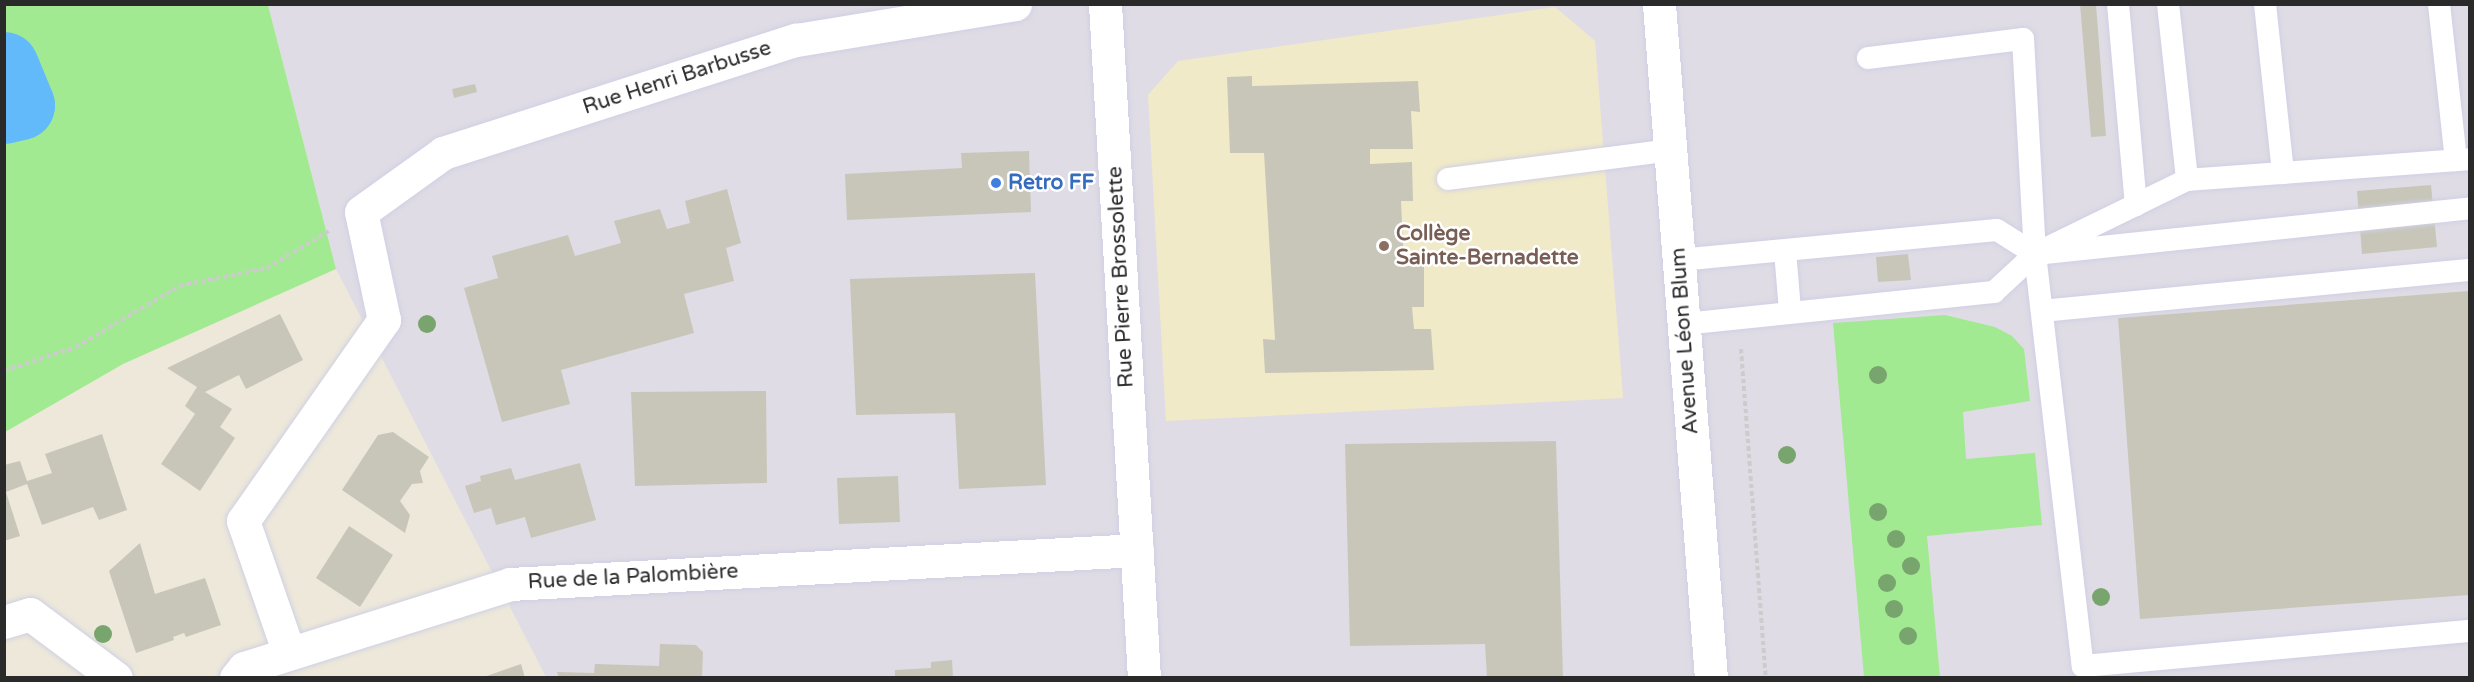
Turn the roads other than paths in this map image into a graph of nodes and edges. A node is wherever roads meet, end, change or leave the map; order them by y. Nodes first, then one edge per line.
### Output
1 (1015, 4) edge
2 (1106, 4) edge
3 (1659, 4) edge
4 (2118, 4) edge
5 (2168, 4) edge
6 (2265, 4) edge
7 (2439, 4) edge
8 (1868, 58) dead end
9 (1670, 150) junction
10 (2463, 159) edge
11 (2283, 173) junction
12 (1448, 179) dead end
13 (2187, 180) junction
14 (2136, 205) junction
15 (2469, 208) edge
16 (1785, 251) junction
17 (2035, 254) junction
18 (1679, 260) junction
19 (2469, 270) edge
20 (2042, 310) junction
21 (1790, 311) junction
22 (1684, 324) junction
23 (1137, 550) junction
24 (4, 622) edge
25 (2469, 631) edge
26 (289, 653) junction
27 (116, 678) edge
28 (236, 678) edge
29 (1144, 678) edge
30 (1711, 678) edge

1 - 26 street, Rue Henri Barbusse
2 - 23 street, Rue Pierre Brossolette
3 - 9 street, Avenue Léon Blum
4 - 14 lane
5 - 13 lane
6 - 11 lane
7 - 10 lane
8 - 17 lane
9 - 12 lane
9 - 18 street, Avenue Léon Blum
10 - 11 lane
11 - 13 lane
13 - 14 lane
14 - 17 lane
15 - 17 lane
16 - 17 lane
16 - 18 lane
16 - 21 lane
17 - 20 lane
17 - 21 lane
18 - 22 street, Avenue Léon Blum
19 - 20 lane
20 - 25 lane
21 - 22 lane
22 - 30 street, Avenue Léon Blum
23 - 26 street, Rue de la Palombière
23 - 29 street, Rue Pierre Brossolette
24 - 27 street
26 - 28 street, Rue de la Palombière

